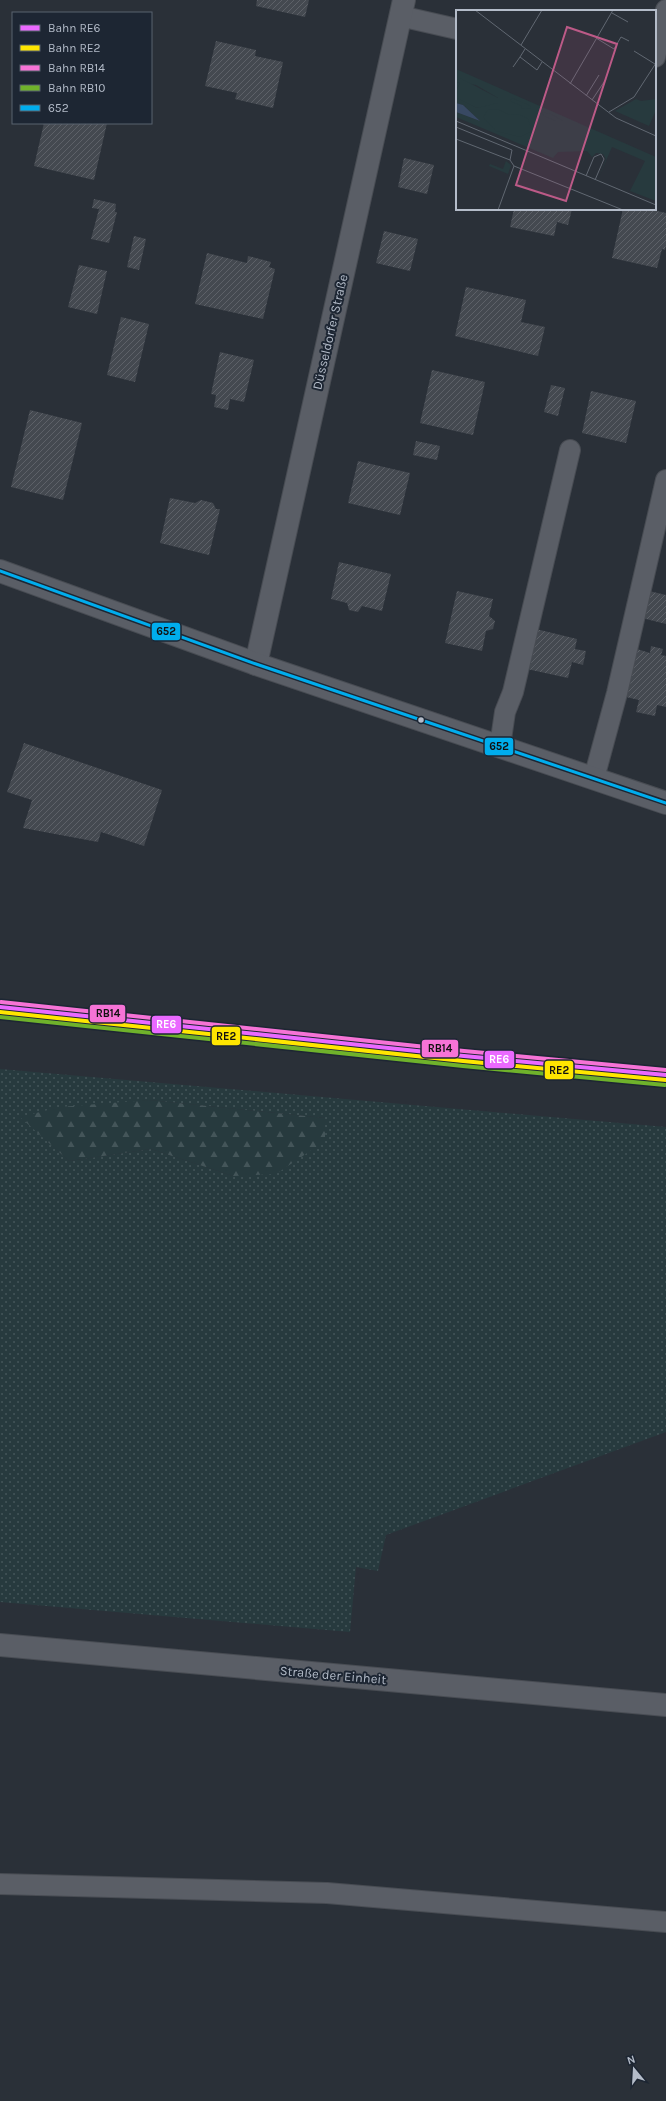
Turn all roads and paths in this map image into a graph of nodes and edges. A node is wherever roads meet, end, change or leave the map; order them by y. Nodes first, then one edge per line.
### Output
1 (402, 8) edge
2 (666, 10) edge
3 (456, 30) edge
4 (656, 53) edge
5 (570, 450) dead end
6 (666, 480) edge
7 (0, 571) edge
8 (256, 664) junction
9 (500, 746) junction
10 (594, 778) junction
11 (666, 803) edge
12 (0, 1645) edge
13 (666, 1705) edge
14 (0, 1884) edge
15 (666, 1922) edge

1 - 3 lane
1 - 8 street, Düsseldorfer Straße
2 - 4 lane
5 - 9 lane
6 - 10 lane
7 - 8 street
8 - 9 street
9 - 10 street
10 - 11 street
12 - 13 street, Straße der Einheit
14 - 15 lane

